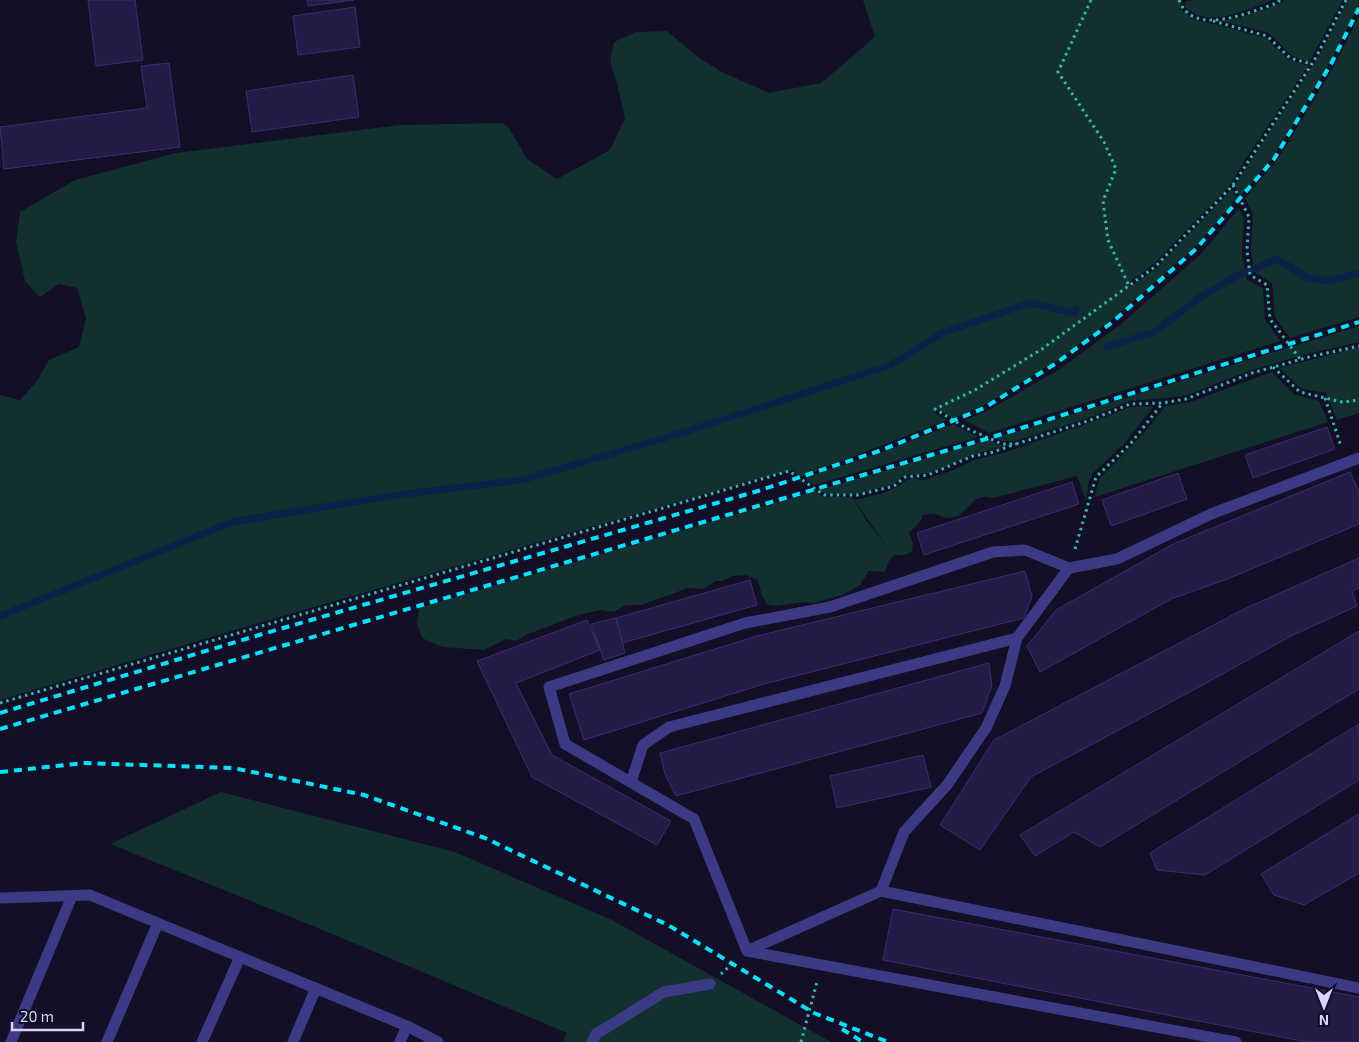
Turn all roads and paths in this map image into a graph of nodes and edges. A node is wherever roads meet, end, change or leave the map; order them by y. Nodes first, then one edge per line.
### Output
1 (1091, 0) edge
2 (1179, 0) edge
3 (1280, 0) edge
4 (1346, 0) edge
5 (1210, 21) junction
6 (1311, 64) junction
7 (1233, 185) junction
8 (1129, 286) junction
9 (1359, 346) edge
10 (1300, 359) junction
11 (1273, 367) junction
12 (1325, 398) junction
13 (1359, 400) edge
14 (1162, 403) junction
15 (1016, 444) junction
16 (1359, 458) edge
17 (1347, 463) junction
18 (1069, 568) junction
19 (1018, 638) junction
20 (0, 703) edge
21 (631, 782) junction
22 (881, 891) junction
23 (72, 896) junction
24 (0, 898) edge
25 (158, 923) junction
26 (747, 950) junction
27 (240, 957) junction
28 (822, 964) junction
29 (710, 984) joint
30 (316, 988) junction
31 (1359, 988) edge
32 (407, 1026) junction
33 (11, 1042) edge
34 (107, 1042) edge
35 (202, 1042) edge
36 (293, 1042) edge
37 (400, 1042) edge
38 (438, 1042) edge
39 (592, 1042) edge
40 (801, 1042) edge
41 (1236, 1042) edge

1 - 8 path
2 - 5 path
3 - 5 path
4 - 6 path
5 - 6 path
6 - 7 path
7 - 8 path
7 - 10 path
8 - 15 path
9 - 10 path
10 - 11 path
11 - 12 path
11 - 14 path
12 - 13 path
12 - 17 path
14 - 15 path
14 - 18 path
15 - 20 path
16 - 17 lane
17 - 18 lane
18 - 19 lane
18 - 21 lane
19 - 21 lane
19 - 22 lane
21 - 26 lane
22 - 26 lane
22 - 31 lane
23 - 24 lane
23 - 25 lane
23 - 33 lane
25 - 27 lane
25 - 34 lane
26 - 28 lane
26 - 29 path
27 - 30 lane
27 - 35 lane
28 - 40 path
28 - 41 lane
29 - 39 lane
30 - 32 lane
30 - 36 lane
32 - 37 lane
32 - 38 lane

